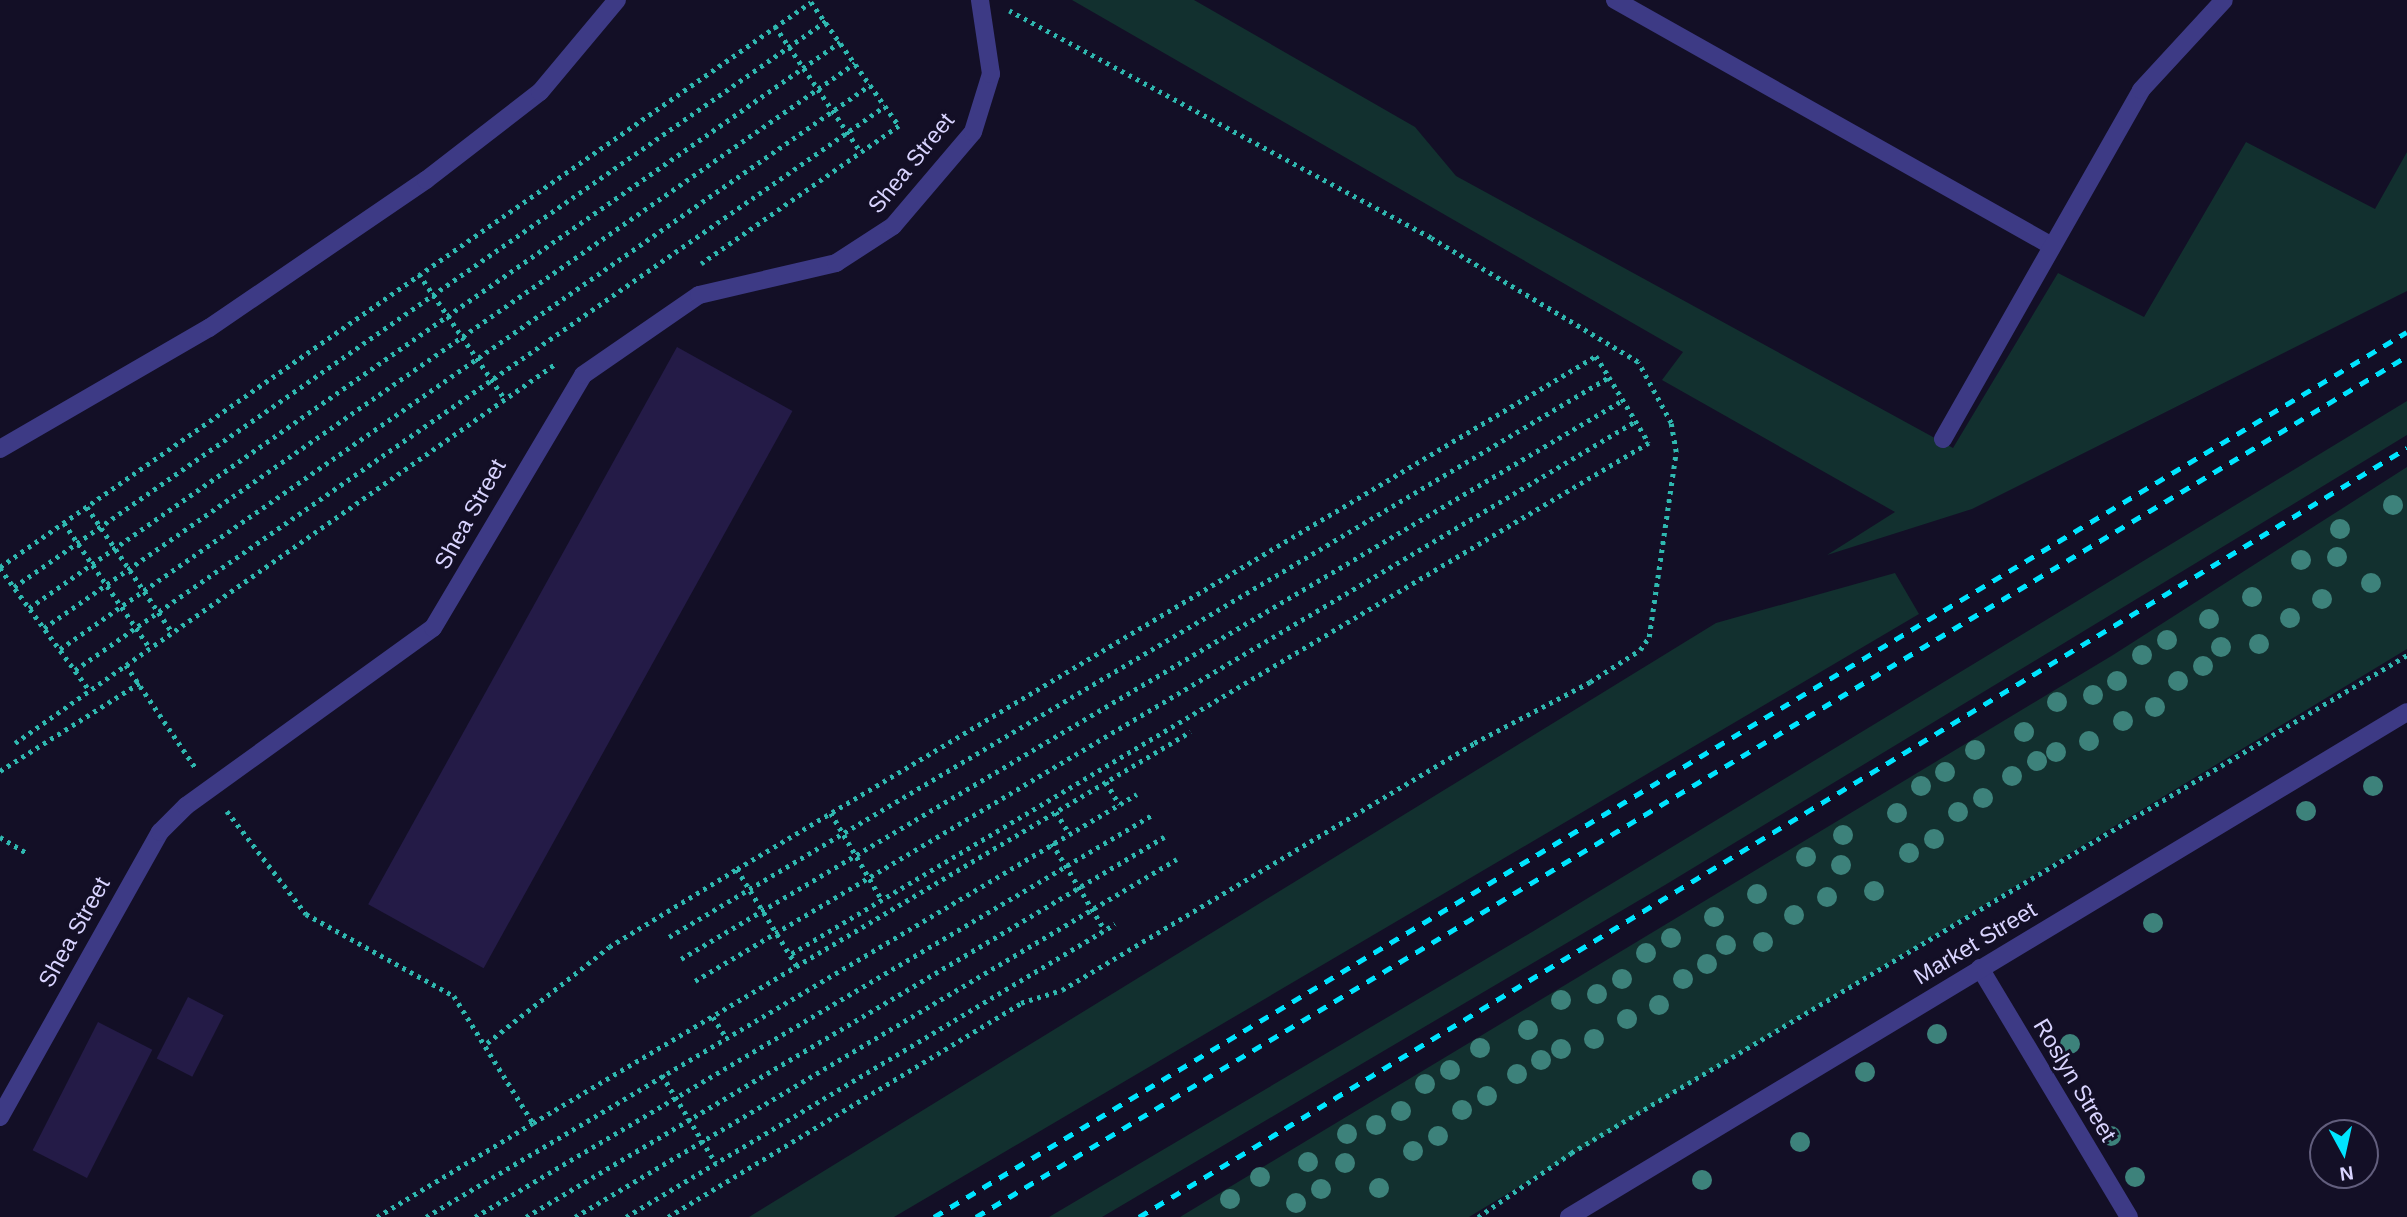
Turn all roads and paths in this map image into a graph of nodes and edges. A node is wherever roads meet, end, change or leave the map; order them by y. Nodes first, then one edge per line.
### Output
1 (617, 0) edge
2 (980, 0) edge
3 (1615, 0) edge
4 (2224, 0) edge
5 (1005, 9) dead end
6 (826, 21) junction
7 (775, 26) junction
8 (840, 42) junction
9 (789, 47) junction
10 (855, 63) junction
11 (804, 69) junction
12 (870, 85) junction
13 (818, 89) junction
14 (885, 106) junction
15 (833, 111) junction
16 (847, 132) junction
17 (861, 152) junction
18 (2052, 246) junction
19 (689, 272) dead end
20 (419, 274) junction
21 (433, 295) junction
22 (448, 316) junction
23 (462, 337) junction
24 (477, 358) junction
25 (563, 359) dead end
26 (1609, 377) junction
27 (492, 380) junction
28 (505, 399) junction
29 (1623, 400) junction
30 (1636, 421) junction
31 (1943, 439) dead end
32 (0, 449) edge
33 (87, 507) junction
34 (64, 523) junction
35 (100, 527) junction
36 (78, 543) junction
37 (115, 548) junction
38 (92, 564) junction
39 (0, 568) edge
40 (129, 570) junction
41 (107, 585) junction
42 (14, 587) junction
43 (144, 591) junction
44 (122, 607) junction
45 (29, 608) junction
46 (158, 613) junction
47 (44, 628) junction
48 (136, 628) junction
49 (172, 632) junction
50 (150, 648) junction
51 (60, 649) junction
52 (2407, 655) edge
53 (126, 665) junction
54 (75, 670) junction
55 (139, 683) junction
56 (90, 691) junction
57 (2407, 712) edge
58 (1190, 732) dead end
59 (15, 743) dead end
60 (0, 771) edge
61 (1106, 782) junction
62 (210, 790) junction
63 (1137, 794) dead end
64 (1119, 804) junction
65 (1056, 812) junction
66 (831, 813) junction
67 (1152, 815) dead end
68 (1069, 833) junction
69 (843, 834) junction
70 (0, 837) edge
71 (1164, 837) dead end
72 (1052, 843) junction
73 (27, 853) dead end
74 (856, 856) junction
75 (1177, 859) dead end
76 (1066, 866) junction
77 (737, 869) junction
78 (869, 879) junction
79 (1079, 888) junction
80 (750, 890) junction
81 (882, 900) junction
82 (1091, 909) junction
83 (763, 911) junction
84 (1115, 924) dead end
85 (1105, 930) junction
86 (777, 933) junction
87 (668, 937) dead end
88 (790, 955) junction
89 (681, 959) dead end
90 (797, 967) junction
91 (1980, 968) junction
92 (695, 981) dead end
93 (713, 1017) junction
94 (726, 1037) junction
95 (487, 1043) junction
96 (662, 1075) junction
97 (676, 1098) junction
98 (0, 1117) edge
99 (689, 1120) junction
100 (533, 1123) junction
101 (702, 1141) junction
102 (716, 1164) junction
103 (377, 1217) edge
104 (426, 1217) edge
105 (475, 1217) edge
106 (526, 1217) edge
107 (575, 1217) edge
108 (626, 1217) edge
109 (668, 1217) edge
110 (1478, 1217) edge
111 (1569, 1217) edge
112 (2129, 1217) edge

1 - 32 street
2 - 62 street, Shea Street
3 - 18 street
4 - 18 street
5 - 109 path
6 - 7 path
6 - 8 path
6 - 9 path
7 - 9 path
7 - 20 path
8 - 10 path
8 - 11 path
9 - 11 path
9 - 21 path
10 - 12 path
10 - 13 path
11 - 13 path
11 - 22 path
12 - 14 path
12 - 15 path
13 - 15 path
13 - 23 path
14 - 16 path
14 - 17 path
15 - 16 path
15 - 24 path
16 - 17 path
16 - 27 path
17 - 19 path
18 - 31 street
20 - 21 path
20 - 33 path
21 - 22 path
21 - 35 path
22 - 23 path
22 - 37 path
23 - 24 path
23 - 40 path
24 - 27 path
24 - 43 path
25 - 28 path
26 - 29 path
26 - 66 path
26 - 69 path
27 - 28 path
27 - 46 path
28 - 49 path
29 - 30 path
29 - 74 path
30 - 78 path
30 - 81 path
33 - 34 path
33 - 35 path
34 - 36 path
34 - 39 path
35 - 36 path
35 - 37 path
36 - 38 path
36 - 42 path
37 - 38 path
37 - 40 path
38 - 41 path
38 - 45 path
39 - 42 path
40 - 41 path
40 - 43 path
41 - 44 path
41 - 47 path
42 - 45 path
43 - 44 path
43 - 46 path
44 - 48 path
44 - 51 path
45 - 47 path
46 - 48 path
46 - 49 path
47 - 51 path
48 - 50 path
48 - 54 path
49 - 50 path
50 - 53 path
51 - 54 path
52 - 110 path
53 - 55 path
53 - 56 path
54 - 56 path
55 - 60 path
55 - 62 path
56 - 59 path
57 - 91 street, Market Street
58 - 61 path
61 - 64 path
61 - 65 path
62 - 95 path
62 - 98 street, Shea Street
63 - 64 path
64 - 68 path
65 - 68 path
65 - 90 path
66 - 69 path
66 - 77 path
67 - 76 path
68 - 72 path
69 - 74 path
69 - 80 path
70 - 73 path
71 - 79 path
72 - 76 path
72 - 94 path
74 - 78 path
74 - 83 path
75 - 82 path
76 - 79 path
76 - 97 path
77 - 80 path
77 - 95 path
78 - 81 path
78 - 86 path
79 - 82 path
79 - 99 path
80 - 83 path
80 - 87 path
81 - 88 path
82 - 85 path
82 - 101 path
83 - 86 path
83 - 89 path
84 - 85 path
85 - 102 path
86 - 88 path
86 - 92 path
88 - 90 path
90 - 93 path
91 - 111 street, Market Street
91 - 112 street, Roslyn Street
93 - 94 path
93 - 100 path
94 - 96 path
95 - 100 path
96 - 97 path
96 - 104 path
97 - 99 path
97 - 105 path
99 - 101 path
99 - 106 path
100 - 103 path
101 - 102 path
101 - 107 path
102 - 108 path

